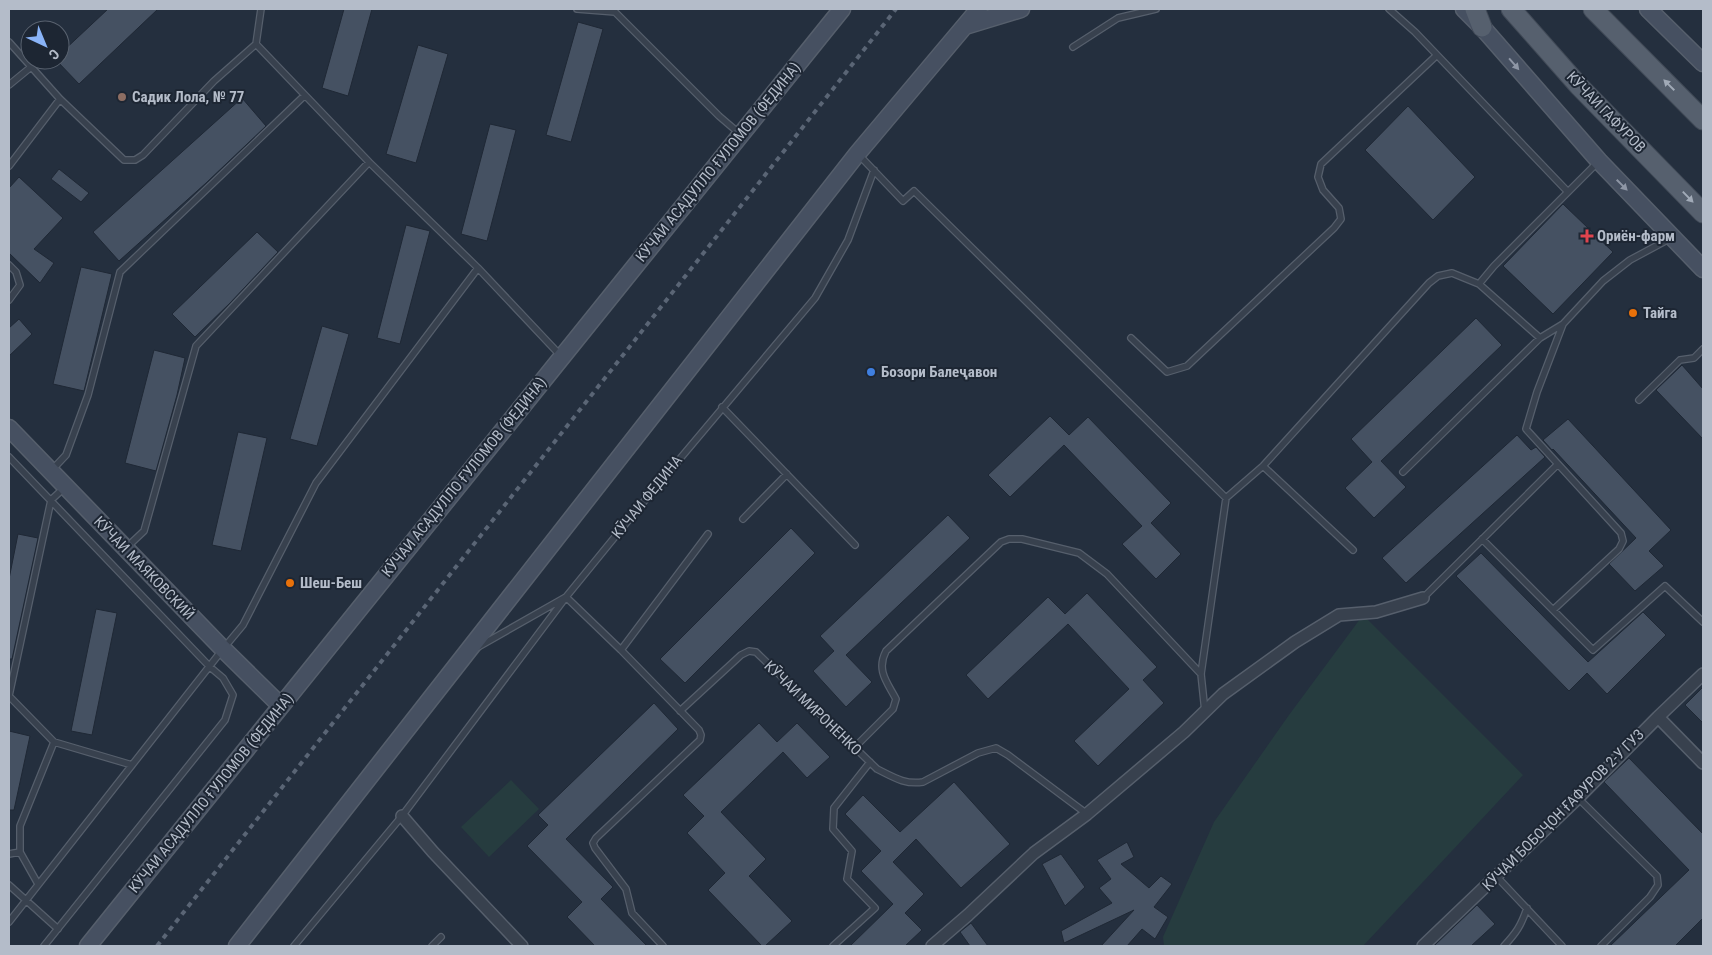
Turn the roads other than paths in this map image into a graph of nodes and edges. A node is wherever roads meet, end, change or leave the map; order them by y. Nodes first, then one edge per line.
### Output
1 (261, 9) edge
2 (578, 9) edge
3 (842, 9) edge
4 (979, 9) edge
5 (1021, 9) edge
6 (1156, 9) edge
7 (1389, 9) edge
8 (1464, 9) edge
9 (1475, 9) edge
10 (1511, 9) edge
11 (1593, 9) edge
12 (1650, 10) edge
13 (965, 26) junction
14 (1482, 27) junction
15 (9, 42) edge
16 (256, 44) junction
17 (1073, 47) dead end
18 (20, 54) edge
19 (1437, 55) junction
20 (1703, 63) edge
21 (27, 70) edge
22 (34, 70) edge
23 (9, 85) edge
24 (304, 96) junction
25 (60, 99) junction
26 (1695, 104) edge
27 (1703, 120) edge
28 (740, 134) junction
29 (857, 154) junction
30 (1599, 161) junction
31 (369, 162) junction
32 (9, 166) edge
33 (874, 170) junction
34 (1568, 192) junction
35 (1703, 214) edge
36 (1673, 237) junction
37 (9, 265) edge
38 (478, 268) junction
39 (1703, 269) edge
40 (1479, 284) junction
41 (9, 300) edge
42 (1563, 324) junction
43 (1131, 338) dead end
44 (1540, 338) junction
45 (1703, 349) edge
46 (562, 356) junction
47 (1638, 400) dead end
48 (722, 407) junction
49 (9, 428) edge
50 (9, 457) edge
51 (1558, 464) junction
52 (1263, 466) junction
53 (51, 471) junction
54 (1403, 472) dead end
55 (787, 474) junction
56 (65, 486) junction
57 (1226, 498) junction
58 (51, 500) junction
59 (743, 519) dead end
60 (708, 534) dead end
61 (1482, 539) junction
62 (855, 544) dead end
63 (126, 548) junction
64 (1353, 550) dead end
65 (566, 597) junction
66 (1423, 598) joint
67 (1553, 610) junction
68 (1703, 622) edge
69 (223, 649) junction
70 (621, 650) junction
71 (466, 654) junction
72 (210, 667) junction
73 (1201, 674) junction
74 (1703, 674) edge
75 (9, 696) edge
76 (281, 706) junction
77 (680, 711) junction
78 (1205, 712) junction
79 (1658, 717) junction
80 (54, 742) junction
81 (855, 747) junction
82 (870, 762) junction
83 (1703, 763) edge
84 (132, 765) junction
85 (1578, 798) junction
86 (1087, 814) junction
87 (402, 816) junction
88 (20, 852) junction
89 (9, 854) edge
90 (1497, 877) junction
91 (38, 884) junction
92 (9, 885) edge
93 (25, 900) junction
94 (1527, 908) junction
95 (9, 922) edge
96 (58, 929) junction
97 (441, 938) dead end
98 (239, 944) edge
99 (44, 946) edge
100 (88, 946) edge
101 (294, 946) edge
102 (432, 946) edge
103 (522, 946) edge
104 (663, 946) edge
105 (833, 946) edge
106 (932, 946) edge
107 (1423, 946) edge
108 (1504, 946) edge
109 (1562, 946) edge
110 (1601, 946) edge

1 - 16 lane
2 - 28 lane
3 - 28 street, КӮЧАИ АСАДУЛЛО ҒУЛОМОВ (ФЕДИНА)
4 - 13 street
5 - 13 street
6 - 17 lane
7 - 19 lane
8 - 14 street
9 - 14 main road
10 -> 35 main road, КӮЧАИ ГАФУРОВ
26 -> 11 main road
12 - 20 street
13 - 29 street
14 -> 30 street
15 - 18 lane
16 - 24 lane
16 - 25 lane
19 - 34 lane
19 - 43 lane
21 - 23 lane
22 - 25 lane
24 - 31 lane
24 - 53 lane
25 - 32 lane
26 - 27 main road
28 - 46 street, КӮЧАИ АСАДУЛЛО ҒУЛОМОВ (ФЕДИНА)
29 - 33 lane
29 - 71 street
30 - 34 lane
30 -> 36 street
31 - 38 lane
31 - 63 lane
33 - 48 lane, КӮЧАИ ФЕДИНА
33 - 57 lane
34 - 40 lane
36 - 39 street
36 - 42 lane
37 - 41 lane
38 - 46 lane
38 - 69 lane
40 - 44 lane
40 - 52 lane
42 - 44 lane
42 - 51 lane
44 - 54 lane
45 - 47 lane
46 - 76 street, КӮЧАИ АСАДУЛЛО ҒУЛОМОВ (ФЕДИНА)
48 - 55 lane
48 - 65 lane, КӮЧАИ ФЕДИНА
49 - 53 street, КӮЧАИ МАЯКОВСКИЙ
50 - 58 lane
51 - 61 lane
51 - 67 lane
52 - 57 lane
52 - 64 lane
53 - 56 street, КӮЧАИ МАЯКОВСКИЙ
55 - 59 lane
55 - 62 lane
56 - 58 lane
56 - 63 street, КӮЧАИ МАЯКОВСКИЙ
57 - 73 lane
58 - 72 lane
58 - 75 lane
60 - 70 lane
61 - 66 lane
61 - 67 lane
63 - 69 street, КӮЧАИ МАЯКОВСКИЙ
65 - 70 lane
65 - 71 lane
65 - 87 lane, КӮЧАИ ФЕДИНА
66 - 78 street
67 - 68 lane
69 - 72 lane
69 - 76 street, КӮЧАИ МАЯКОВСКИЙ
70 - 77 lane
71 - 98 street
72 - 84 lane
72 - 96 lane
73 - 78 lane
73 - 81 lane
74 - 79 street, КӮЧАИ БОБОҶОН ҒАФУРОВ 2-У ГУЗ
75 - 80 lane
76 - 100 street, КӮЧАИ АСАДУЛЛО ҒУЛОМОВ (ФЕДИНА)
77 - 81 lane, КӮЧАИ МИРОНЕНКО
77 - 104 lane
78 - 86 street
79 - 83 street
79 - 85 street, КӮЧАИ БОБОҶОН ҒАФУРОВ 2-У ГУЗ
80 - 84 lane
80 - 88 lane
81 - 82 lane, КӮЧАИ МИРОНЕНКО
82 - 86 lane, КӮЧАИ МИРОНЕНКО
82 - 105 lane
84 - 91 lane
85 - 90 street, КӮЧАИ БОБОҶОН ҒАФУРОВ 2-У ГУЗ
85 - 110 lane
86 - 106 street
87 - 101 lane, КӮЧАИ ФЕДИНА
87 - 103 street
88 - 89 lane
88 - 91 lane
90 - 94 lane
90 - 107 street, КӮЧАИ БОБОҶОН ҒАФУРОВ 2-У ГУЗ
91 - 93 lane
92 - 93 lane
93 - 95 lane
93 - 96 lane
94 - 108 lane
94 - 109 lane
96 - 99 lane
97 - 102 lane

